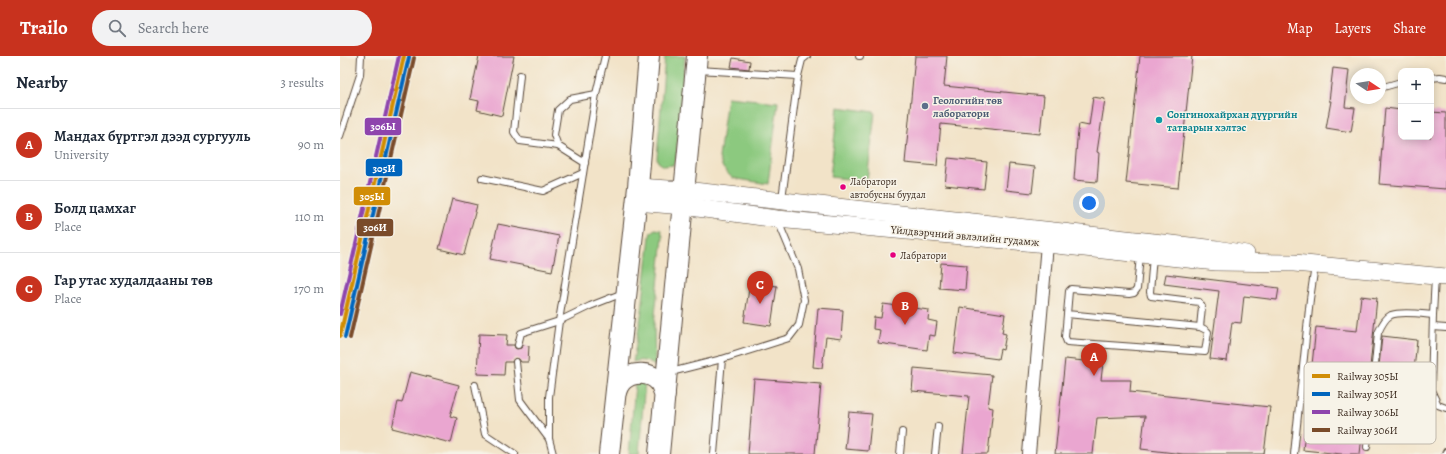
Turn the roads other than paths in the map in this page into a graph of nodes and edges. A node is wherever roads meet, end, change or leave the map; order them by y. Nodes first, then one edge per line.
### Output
1 (361, 56) edge
2 (605, 56) edge
3 (649, 56) edge
4 (806, 56) edge
5 (697, 63) edge
6 (520, 75) dead end
7 (798, 76) junction
8 (1434, 78) edge
9 (1446, 78) edge
10 (1398, 83) edge
11 (1386, 86) edge
12 (596, 94) junction
13 (340, 136) edge
14 (558, 146) junction
15 (585, 163) junction
16 (583, 172) junction
17 (482, 178) dead end
18 (637, 195) junction
19 (683, 198) junction
20 (782, 201) junction
21 (778, 219) junction
22 (1047, 244) junction
23 (1147, 255) junction
24 (1294, 263) junction
25 (1315, 265) junction
26 (1440, 277) edge
27 (626, 291) junction
28 (1067, 314) junction
29 (1433, 315) junction
30 (559, 321) junction
31 (1433, 326) junction
32 (1200, 327) junction
33 (1446, 328) edge
34 (518, 345) dead end
35 (722, 359) junction
36 (516, 362) dead end
37 (1375, 362) edge
38 (1432, 362) edge
39 (667, 373) junction
40 (475, 385) dead end
41 (616, 392) junction
42 (665, 395) junction
43 (1436, 400) edge
44 (1446, 408) edge
45 (938, 426) dead end
46 (902, 432) dead end
47 (549, 439) junction
48 (1367, 444) edge
49 (1367, 447) dead end
50 (515, 454) edge
51 (554, 454) edge
52 (610, 454) edge
53 (659, 454) edge
54 (714, 454) edge
55 (900, 454) edge
56 (934, 454) edge
57 (1030, 454) edge
58 (1294, 454) edge

1 - 13 lane
2 - 12 lane
3 - 18 highway
4 - 7 lane
5 - 7 lane
5 - 19 highway
6 - 14 lane
7 - 20 lane
8 - 9 lane
10 - 11 lane
12 - 14 lane
12 - 15 lane
14 - 15 lane
15 - 16 lane
16 - 17 lane
16 - 30 lane
18 - 19 main road, Үйлдвэрчний эвлэлийн гудамж
18 - 27 highway
19 - 20 main road, Үйлдвэрчний эвлэлийн гудамж
19 - 21 main road, Үйлдвэрчний эвлэлийн гудамж
19 - 39 highway
20 - 24 main road, Үйлдвэрчний эвлэлийн гудамж
21 - 22 main road, Үйлдвэрчний эвлэлийн гудамж
21 - 35 lane
22 - 23 main road, Үйлдвэрчний эвлэлийн гудамж
22 - 57 street
23 - 24 main road, Үйлдвэрчний эвлэлийн гудамж
23 - 28 lane
23 - 32 lane
24 - 25 main road, Үйлдвэрчний эвлэлийн гудамж
25 - 26 main road, Үйлдвэрчний эвлэлийн гудамж
25 - 58 lane
26 - 29 lane
27 - 30 lane
27 - 41 highway
28 - 32 lane
28 - 32 lane
29 - 31 lane
29 - 37 lane
30 - 34 lane
30 - 47 lane
31 - 33 lane
31 - 38 lane
35 - 39 lane
35 - 54 lane
36 - 47 lane
39 - 42 highway
40 - 50 lane
41 - 42 highway
41 - 52 highway
42 - 53 highway
43 - 44 lane
45 - 56 lane
46 - 55 lane
47 - 51 lane
48 - 49 lane

